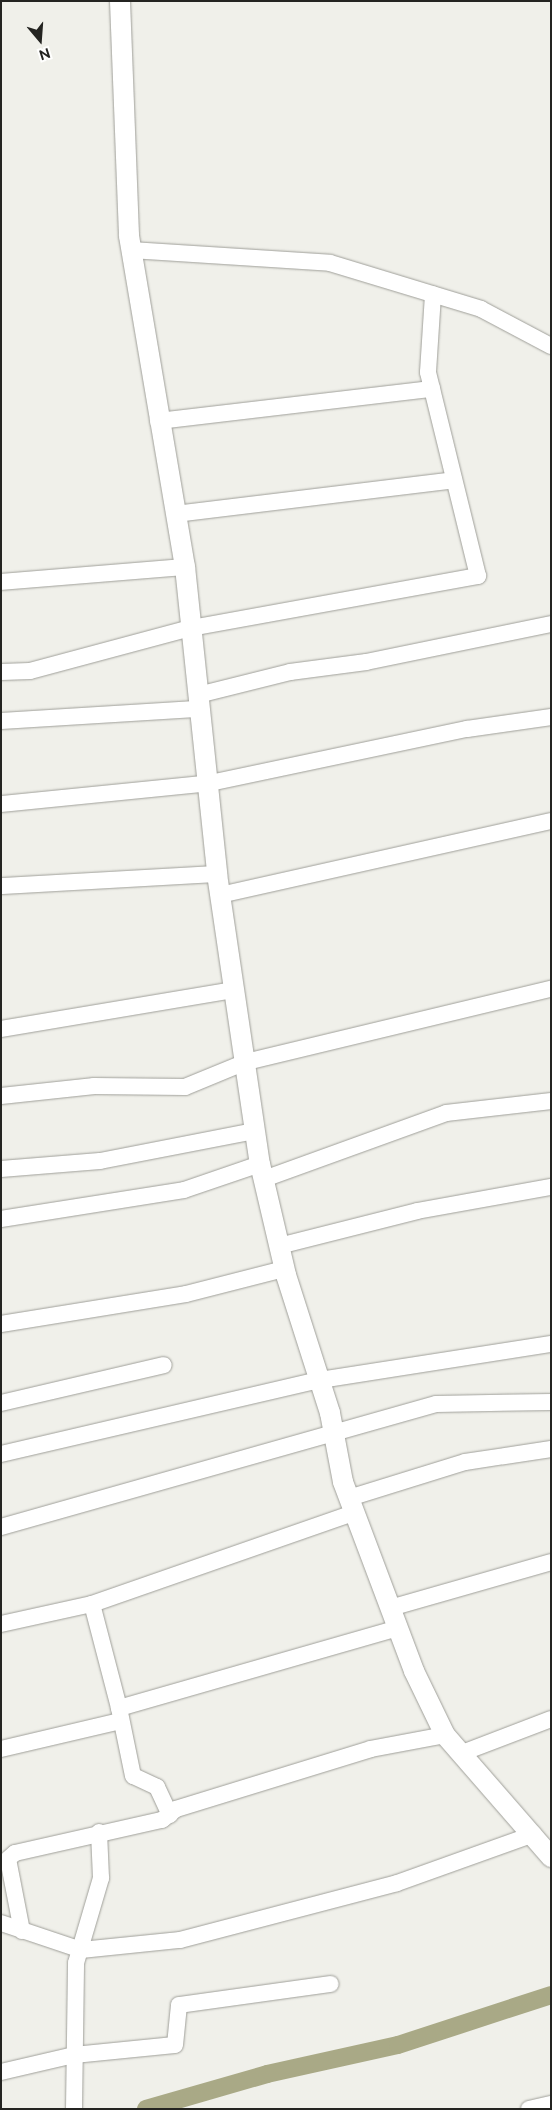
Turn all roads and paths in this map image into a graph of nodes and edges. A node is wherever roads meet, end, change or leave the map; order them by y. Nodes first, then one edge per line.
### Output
1 (120, 1) edge
2 (131, 250) junction
3 (433, 294) junction
4 (551, 346) edge
5 (432, 389) junction
6 (158, 421) junction
7 (454, 480) junction
8 (175, 514) junction
9 (185, 567) junction
10 (1, 582) edge
11 (551, 624) edge
12 (191, 628) junction
13 (1, 672) edge
14 (199, 702) junction
15 (551, 717) edge
16 (1, 721) edge
17 (210, 783) junction
18 (1, 804) edge
19 (551, 821) edge
20 (217, 874) junction
21 (1, 886) edge
22 (220, 895) junction
23 (551, 989) edge
24 (234, 990) junction
25 (1, 1029) edge
26 (246, 1062) junction
27 (1, 1096) edge
28 (551, 1101) edge
29 (255, 1130) junction
30 (1, 1169) edge
31 (262, 1171) junction
32 (551, 1187) edge
33 (1, 1219) edge
34 (279, 1246) junction
35 (284, 1269) junction
36 (1, 1324) edge
37 (551, 1344) edge
38 (164, 1365) dead end
39 (320, 1380) junction
40 (551, 1402) edge
41 (1, 1403) edge
42 (334, 1430) junction
43 (551, 1449) edge
44 (1, 1454) edge
45 (351, 1506) junction
46 (1, 1527) edge
47 (551, 1562) edge
48 (92, 1604) junction
49 (390, 1608) junction
50 (1, 1624) edge
51 (398, 1628) junction
52 (119, 1715) junction
53 (551, 1719) edge
54 (445, 1735) junction
55 (1, 1749) edge
56 (462, 1753) junction
57 (170, 1815) junction
58 (98, 1832) junction
59 (534, 1834) junction
60 (551, 1857) edge
61 (1, 1923) edge
62 (22, 1931) junction
63 (81, 1950) junction
64 (331, 1984) dead end
65 (74, 2056) junction
66 (1, 2072) edge
67 (551, 2104) edge
68 (74, 2109) edge
69 (528, 2109) edge

1 - 2 street
2 - 3 street
2 - 6 street
3 - 4 street
3 - 5 street
5 - 6 street
5 - 7 street
6 - 8 street
7 - 8 street
7 - 12 street
8 - 9 street
9 - 10 street
9 - 12 street
11 - 14 street
12 - 13 street
12 - 14 street
14 - 16 street
14 - 17 street
15 - 17 street
17 - 18 street
17 - 20 street
19 - 22 street
20 - 21 street
20 - 22 street
22 - 24 street
23 - 26 street
24 - 25 street
24 - 26 street
26 - 27 street
26 - 29 street
28 - 31 street
29 - 30 street
29 - 31 street
31 - 33 street
31 - 34 street
32 - 34 street
34 - 35 street
35 - 36 street
35 - 39 street
37 - 39 street
38 - 41 street
39 - 42 street
39 - 44 street
40 - 42 street
42 - 45 street
42 - 46 street
43 - 45 street
45 - 48 street
45 - 49 street
47 - 49 street
48 - 50 street
48 - 52 street
49 - 51 street
51 - 52 street
51 - 54 street
52 - 55 street
52 - 57 street
53 - 56 street
54 - 56 street
54 - 57 street
56 - 59 street
57 - 58 street
58 - 62 street
58 - 63 street
59 - 60 street
59 - 63 street
61 - 62 street
62 - 63 street
63 - 65 street
64 - 65 street
65 - 66 street
65 - 68 street
67 - 69 street

